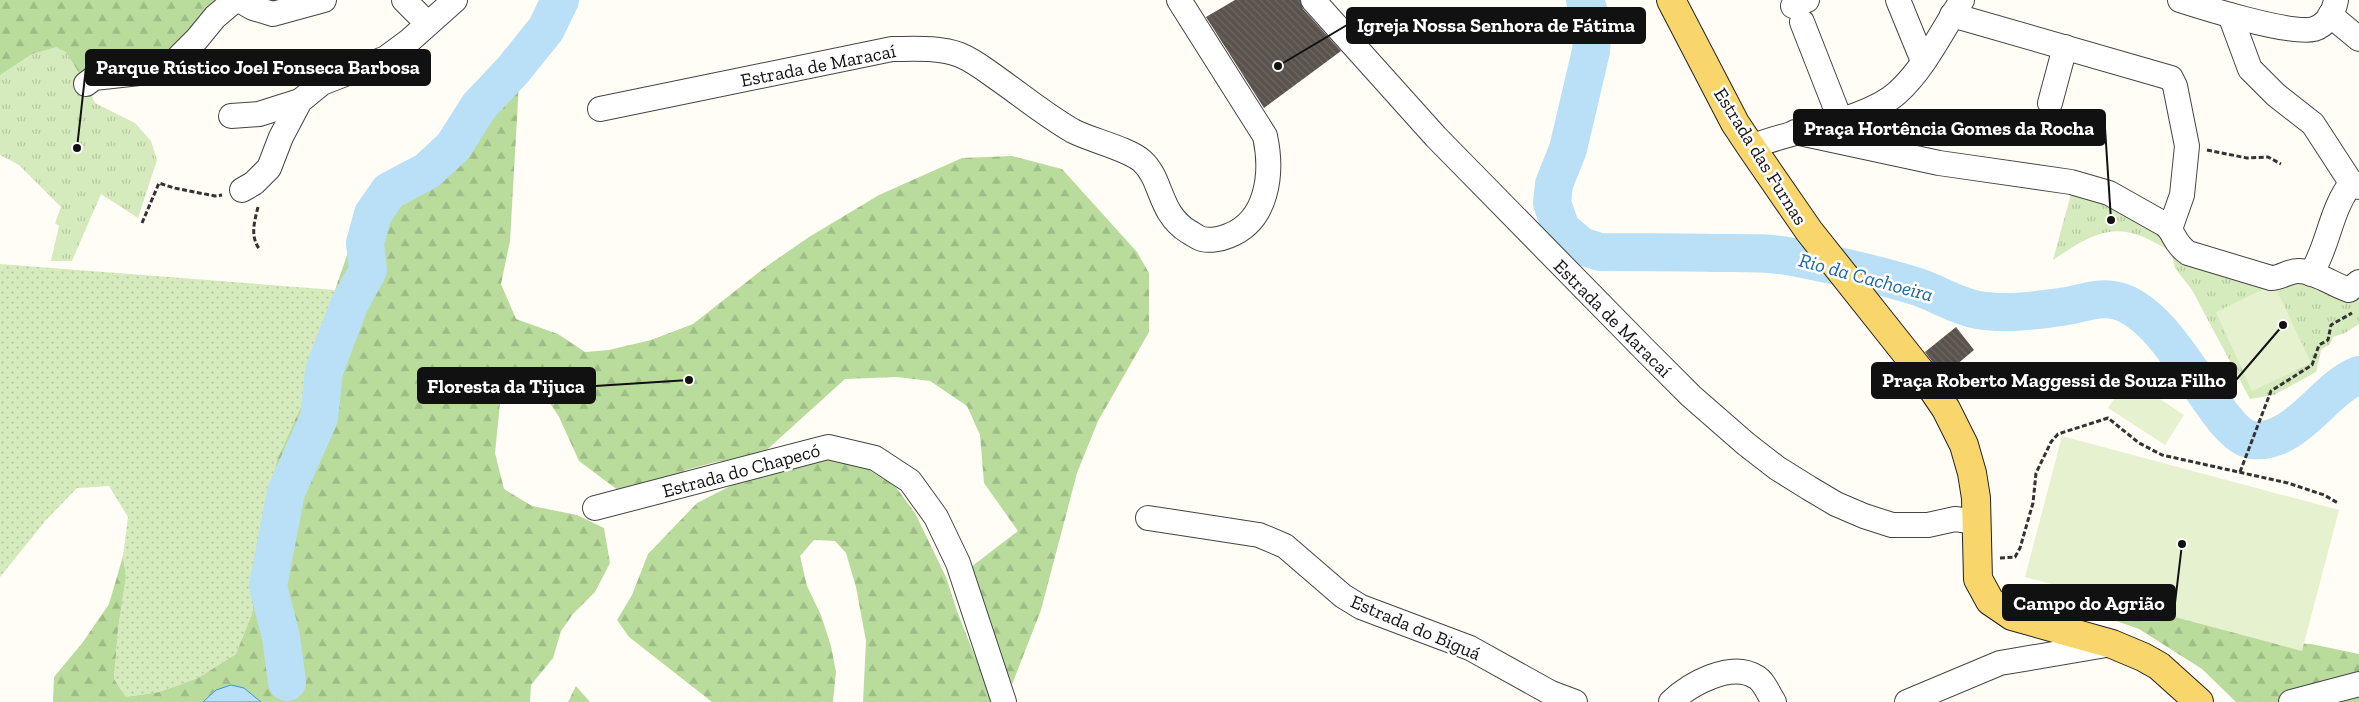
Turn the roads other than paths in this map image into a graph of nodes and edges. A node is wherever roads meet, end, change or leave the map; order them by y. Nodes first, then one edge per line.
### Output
1 (235, 0) edge
2 (239, 0) edge
3 (404, 0) edge
4 (455, 0) edge
5 (1179, 0) edge
6 (1313, 0) edge
7 (1671, 0) edge
8 (1898, 0) edge
9 (2180, 0) edge
10 (322, 1) edge
11 (1957, 8) edge
12 (2333, 8) edge
13 (1800, 9) edge
14 (2230, 15) junction
15 (427, 23) junction
16 (2359, 39) edge
17 (2064, 47) junction
18 (1923, 61) junction
19 (86, 84) dead end
20 (300, 101) junction
21 (2050, 103) dead end
22 (600, 109) dead end
23 (231, 116) dead end
24 (1840, 119) junction
25 (1795, 132) junction
26 (1751, 147) junction
27 (2355, 185) edge
28 (251, 197) road end
29 (2170, 229) junction
30 (2311, 274) junction
31 (2355, 295) edge
32 (595, 508) dead end
33 (1148, 518) dead end
34 (1977, 522) junction
35 (2112, 644) junction
36 (2359, 684) edge
37 (1004, 702) edge
38 (1575, 702) edge
39 (1672, 702) edge
40 (1774, 702) edge
41 (1907, 702) edge
42 (2199, 702) edge
43 (2291, 702) edge

1 - 19 street
2 - 10 street
3 - 15 street
4 - 15 street
5 - 22 street, Estrada de Maracaí
6 - 34 street, Estrada de Maracaí
7 - 26 main road, Estrada das Furnas
8 - 18 street
9 - 14 street
11 - 17 street
11 - 18 street
12 - 14 street
12 - 16 street
13 - 24 street
14 - 27 street
15 - 20 street
17 - 21 street
17 - 29 street
18 - 24 street
20 - 23 street
20 - 28 street
24 - 25 street
25 - 26 street
25 - 29 street
26 - 34 main road, Estrada das Furnas
27 - 30 street
29 - 30 street
30 - 31 street
32 - 37 street, Estrada do Chapecó
33 - 38 street, Estrada do Biguá
34 - 35 main road, Estrada das Furnas
35 - 41 street
35 - 42 main road, Estrada das Furnas
36 - 43 street
39 - 40 street

